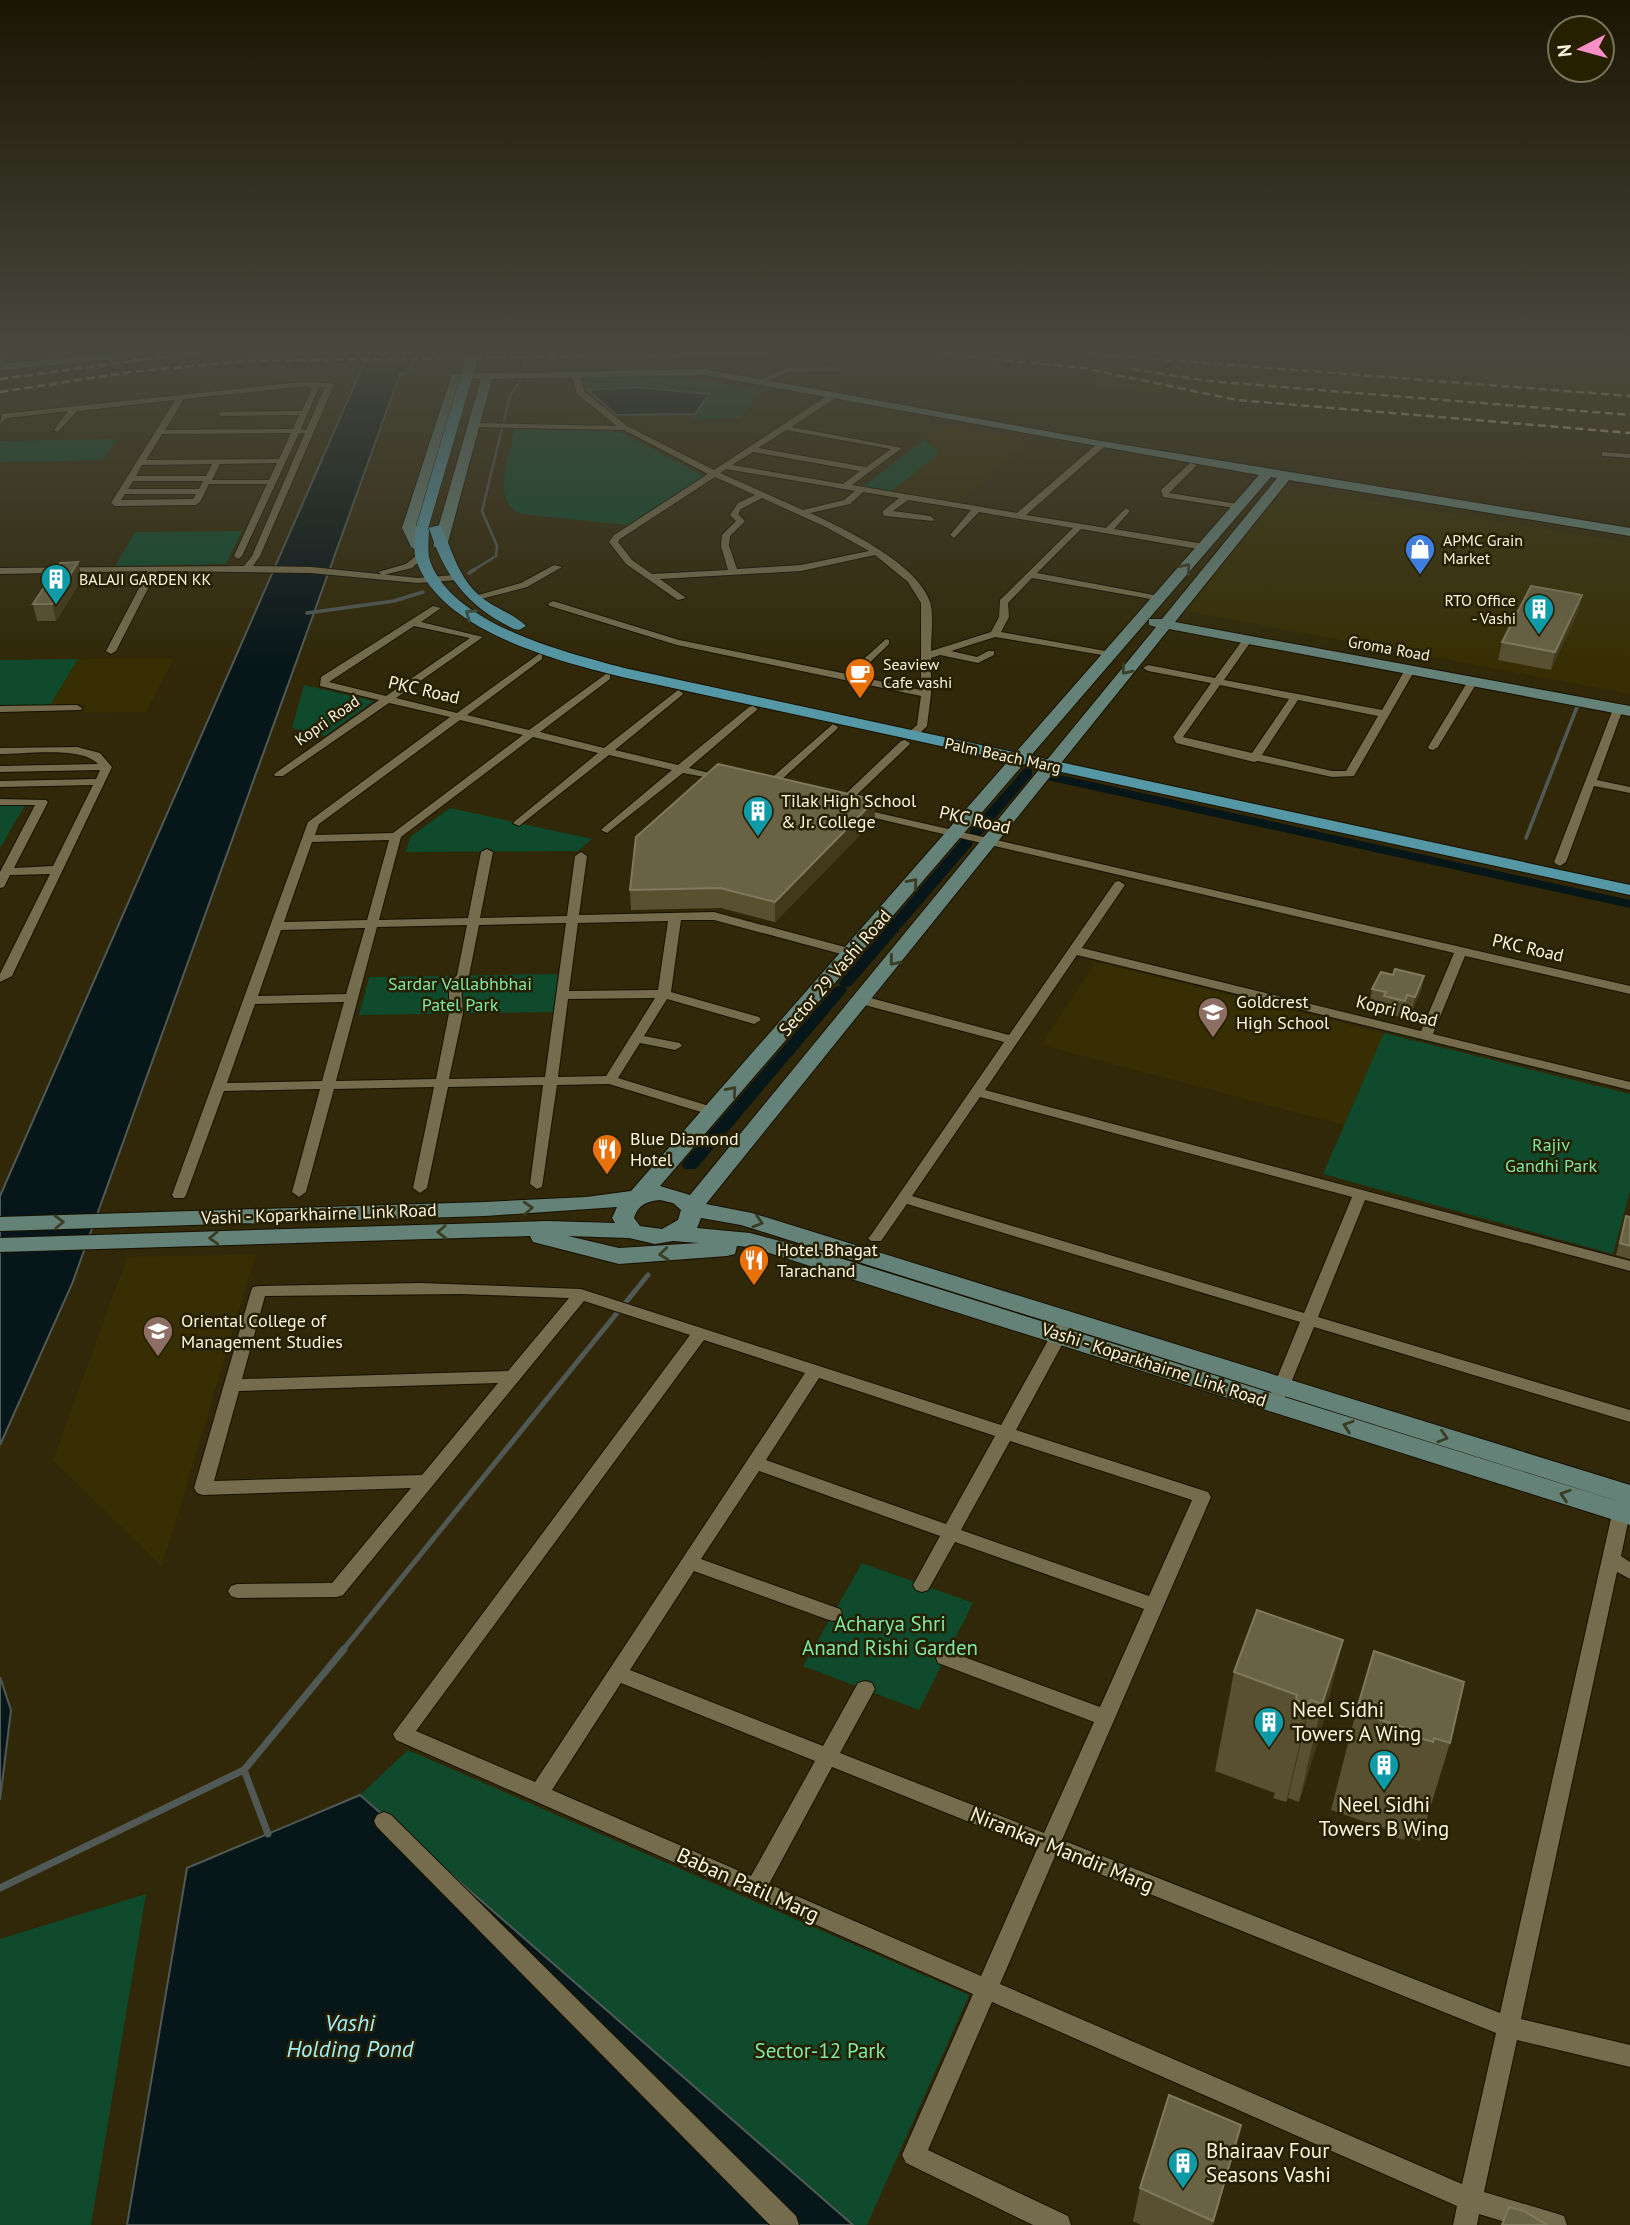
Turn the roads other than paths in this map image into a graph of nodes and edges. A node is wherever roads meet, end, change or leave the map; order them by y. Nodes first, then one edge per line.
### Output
1 (143, 458) edge
2 (283, 458) edge
3 (300, 458) edge
4 (431, 458) edge
5 (441, 458) edge
6 (453, 458) edge
7 (465, 458) edge
8 (683, 458) edge
9 (740, 458) edge
10 (797, 458) edge
11 (884, 458) edge
12 (1086, 458) edge
13 (1156, 458) edge
14 (1163, 458) edge
15 (282, 461) junction
16 (218, 462) junction
17 (140, 463) junction
18 (1193, 465) junction
19 (727, 467) junction
20 (867, 470) junction
21 (717, 475) junction
22 (1265, 475) junction
23 (1283, 478) junction
24 (130, 479) junction
25 (272, 482) junction
26 (206, 484) junction
27 (844, 487) junction
28 (861, 490) junction
29 (761, 496) junction
30 (905, 498) junction
31 (1238, 507) junction
32 (977, 509) junction
33 (1126, 511) dead end
34 (801, 513) junction
35 (1019, 516) junction
36 (930, 519) dead end
37 (1079, 526) junction
38 (429, 528) junction
39 (1108, 531) junction
40 (954, 535) dead end
41 (1630, 535) edge
42 (440, 546) junction
43 (1204, 547) junction
44 (419, 552) junction
45 (877, 552) junction
46 (238, 556) dead end
47 (558, 567) dead end
48 (154, 568) junction
49 (250, 568) junction
50 (0, 571) edge
51 (733, 572) junction
52 (360, 573) junction
53 (1030, 575) junction
54 (649, 577) junction
55 (454, 578) junction
56 (434, 581) junction
57 (473, 598) junction
58 (681, 598) dead end
59 (1159, 599) junction
60 (553, 604) dead end
61 (436, 608) dead end
62 (1144, 617) junction
63 (1167, 621) junction
64 (413, 623) junction
65 (995, 634) junction
66 (1247, 640) junction
67 (886, 642) dead end
68 (111, 651) dead end
69 (941, 652) junction
70 (991, 653) dead end
71 (1111, 655) junction
72 (926, 656) junction
73 (539, 657) dead end
74 (1148, 668) dead end
75 (1410, 670) junction
76 (606, 677) dead end
77 (849, 678) junction
78 (1473, 681) junction
79 (1216, 682) junction
80 (678, 693) dead end
81 (926, 694) junction
82 (1295, 697) junction
83 (387, 699) junction
84 (77, 708) dead end
85 (1626, 708) edge
86 (0, 709) edge
87 (753, 709) dead end
88 (1384, 714) junction
89 (458, 716) junction
90 (833, 727) dead end
91 (532, 734) junction
92 (913, 735) junction
93 (1433, 747) dead end
94 (0, 751) edge
95 (606, 751) junction
96 (1026, 754) junction
97 (1254, 759) junction
98 (1054, 760) junction
99 (107, 767) junction
100 (0, 769) edge
101 (684, 770) junction
102 (279, 774) dead end
103 (100, 782) junction
104 (738, 782) edge
105 (1590, 782) junction
106 (0, 784) edge
107 (751, 786) edge
108 (1630, 790) edge
109 (0, 802) edge
110 (519, 823) dead end
111 (607, 830) dead end
112 (956, 834) junction
113 (396, 836) junction
114 (308, 839) junction
115 (992, 842) junction
116 (487, 852) dead end
117 (581, 856) dead end
118 (1560, 862) junction
119 (54, 870) junction
120 (6, 872) junction
121 (1630, 877) edge
122 (0, 884) edge
123 (1119, 885) dead end
124 (1630, 890) edge
125 (675, 917) junction
126 (573, 919) junction
127 (474, 921) junction
128 (372, 924) junction
129 (276, 926) junction
130 (1074, 950) junction
131 (1461, 951) junction
132 (852, 953) junction
133 (0, 978) edge
134 (1630, 990) edge
135 (664, 994) junction
136 (563, 995) junction
137 (352, 998) junction
138 (250, 1000) junction
139 (862, 1000) junction
140 (754, 1020) dead end
141 (1426, 1036) junction
142 (636, 1038) junction
143 (1012, 1040) junction
144 (675, 1046) dead end
145 (610, 1080) junction
146 (551, 1081) junction
147 (442, 1083) junction
148 (328, 1085) junction
149 (1630, 1086) edge
150 (218, 1087) junction
151 (976, 1092) junction
152 (713, 1112) junction
153 (537, 1184) dead end
154 (420, 1188) dead end
155 (299, 1192) dead end
156 (1360, 1194) junction
157 (179, 1195) dead end
158 (638, 1197) junction
159 (904, 1198) junction
160 (692, 1209) junction
161 (0, 1224) edge
162 (482, 1230) junction
163 (113, 1231) junction
164 (632, 1231) junction
165 (674, 1234) junction
166 (876, 1238) dead end
167 (0, 1245) edge
168 (806, 1255) junction
169 (1630, 1266) edge
170 (581, 1294) junction
171 (1309, 1320) junction
172 (1063, 1327) junction
173 (700, 1333) junction
174 (815, 1371) junction
175 (513, 1377) junction
176 (232, 1385) junction
177 (1278, 1394) junction
178 (1630, 1416) edge
179 (1005, 1433) junction
180 (755, 1463) junction
181 (427, 1481) junction
182 (1627, 1504) edge
183 (950, 1533) junction
184 (1611, 1558) junction
185 (689, 1562) junction
186 (1630, 1572) edge
187 (922, 1585) dead end
188 (237, 1591) dead end
189 (1155, 1606) junction
190 (833, 1614) dead end
191 (945, 1658) dead end
192 (617, 1673) junction
193 (865, 1689) dead end
194 (1105, 1718) junction
195 (828, 1757) junction
196 (538, 1794) junction
197 (384, 1821) dead end
198 (1049, 1845) junction
199 (756, 1888) junction
200 (986, 1989) junction
201 (1508, 2027) junction
202 (1630, 2056) edge
203 (1471, 2200) junction
204 (787, 2225) edge
205 (1059, 2225) edge
206 (1465, 2225) edge
207 (1555, 2225) edge

1 - 17 street
2 - 15 street
3 - 49 street
4 - 44 main road
5 - 38 main road, bridge
6 - 38 main road
7 - 42 main road
8 - 21 street
9 - 19 street
10 - 20 street
11 - 20 street
12 - 35 street
13 - 18 main road
14 - 22 main road
15 - 16 street
15 - 25 street
16 - 17 street
16 - 26 street
17 - 24 street
18 - 22 main road
18 - 31 street
19 - 21 street
19 - 27 street
20 - 27 street
21 - 29 street
21 - 54 street
22 - 23 main road
22 - 31 main road, Sector 29 Vashi Road
23 - 41 main road
23 - 63 main road, Sector 29 Vashi Road
24 - 26 street
24 - 26 street
25 - 26 street
25 - 46 street
27 - 28 street
28 - 30 street
28 - 34 street
29 - 34 street
29 - 51 street
30 - 32 street
30 - 36 street
31 - 43 main road, Sector 29 Vashi Road
32 - 35 street
32 - 40 street
33 - 39 street
34 - 45 street
35 - 37 street
37 - 39 street
37 - 53 street
38 - 42 main road, Palm Beach Marg
38 - 44 main road
39 - 43 street
42 - 55 main road, Palm Beach Marg
59 -> 43 main road, Sector 29 Vashi Road
44 - 52 street
44 - 56 main road, Palm Beach Marg
45 - 51 street
45 - 72 street
47 - 57 street
48 - 49 street
48 - 50 street
48 - 68 street
49 - 52 street
51 - 54 street
52 - 56 street
53 - 59 street
53 - 65 street
54 - 58 street
55 - 56 street
55 - 57 main road, Palm Beach Marg
92 -> 56 main road, Palm Beach Marg
57 - 92 main road, Palm Beach Marg
59 - 62 main road, Sector 29 Vashi Road
60 - 77 street
61 - 64 street, PKC Road
62 - 63 main road, Groma Road
62 - 71 main road, Sector 29 Vashi Road
63 - 66 main road, Groma Road
63 - 85 main road, Groma Road
63 -> 98 main road, Sector 29 Vashi Road
64 - 83 street, PKC Road
64 - 83 street, Kopri Road
65 - 69 street
65 - 71 street
66 - 75 main road, Groma Road
66 - 79 street
67 - 77 street
69 - 70 street
69 - 72 street
71 - 96 main road, Sector 29 Vashi Road
72 - 81 street
73 - 89 street
74 - 79 street
75 - 78 main road, Groma Road
75 - 88 street
76 - 91 street
77 - 81 street
78 - 85 main road, Groma Road
78 - 93 street
79 - 82 street
79 - 97 street
80 - 95 street
81 - 92 street
82 - 88 street
82 - 97 street
83 - 89 street, PKC Road
83 - 102 street, Kopri Road
84 - 86 street
85 - 105 street
87 - 101 street
88 - 97 street
89 - 91 street, PKC Road
89 - 114 street
90 - 107 street
91 - 95 street, PKC Road
91 - 113 street
92 - 96 main road, Palm Beach Marg
92 - 112 street, PKC Road
94 - 99 street
95 - 101 street, PKC Road
95 - 110 street
96 - 98 main road, Palm Beach Marg
96 - 112 main road, Sector 29 Vashi Road
98 - 115 main road, Sector 29 Vashi Road
98 - 118 main road, Palm Beach Marg
98 - 124 main road, Palm Beach Marg
99 - 100 street
99 - 103 street
101 - 104 street, PKC Road
101 - 111 street
103 - 106 street
103 - 119 street
105 - 108 street
105 - 118 street
109 - 120 street
112 - 115 street, PKC Road
132 -> 112 main road, Sector 29 Vashi Road
113 - 114 street
113 - 128 street
114 - 129 street
115 - 131 street, PKC Road
115 -> 139 main road, Sector 29 Vashi Road
116 - 127 street
117 - 126 street
118 - 121 main road, Palm Beach Marg
119 - 120 street
119 - 133 street
120 - 122 street
123 - 130 street
125 - 126 street
125 - 132 street
125 - 135 street
126 - 127 street
126 - 136 street
127 - 128 street
127 - 147 street
128 - 129 street
128 - 137 street
129 - 138 street
130 - 141 street, Kopri Road
130 - 143 street
131 - 134 street, PKC Road
131 - 141 street
152 -> 132 main road, Sector 29 Vashi Road
135 - 136 street
135 - 140 street
135 - 142 street
136 - 146 street
137 - 138 street
137 - 148 street
138 - 150 street
139 - 143 street
139 - 160 main road, Sector 29 Vashi Road
141 - 149 street, Kopri Road
142 - 144 street
142 - 145 street
143 - 151 street
145 - 146 street
145 - 152 street
146 - 147 street
146 - 153 street
147 - 148 street
147 - 154 street
148 - 150 street
148 - 155 street
150 - 157 street
151 - 156 street
151 - 159 street
152 - 158 main road, Sector 29 Vashi Road
156 - 169 street
156 - 171 street
158 - 160 main road
163 -> 158 main road, Vashi - Koparkhairne Link Road
158 - 164 main road
159 - 166 street
159 - 171 street
160 - 165 main road
160 -> 172 main road, Vashi - Koparkhairne Link Road
161 -> 163 main road, Vashi - Koparkhairne Link Road
162 -> 163 main road, Vashi - Koparkhairne Link Road
162 - 164 main road, Vashi - Koparkhairne Link Road
168 -> 162 main road
163 - 167 main road, Vashi - Koparkhairne Link Road
164 - 165 main road
165 - 168 main road, Vashi - Koparkhairne Link Road
168 - 172 main road, Vashi - Koparkhairne Link Road
170 - 173 street
170 - 175 street
170 - 176 street
171 - 177 street
171 - 178 street
172 - 177 main road, Vashi - Koparkhairne Link Road
172 - 179 street
173 - 174 street
173 - 196 street, Baban Patil Marg
174 - 179 street
174 - 180 street
175 - 176 street
175 - 181 street
176 - 181 street
177 - 182 main road, Vashi - Koparkhairne Link Road
179 - 183 street
179 - 189 street
180 - 183 street
180 - 185 street
181 - 188 street
182 - 184 street
183 - 187 street
183 - 189 street
184 - 186 street
184 - 201 street
185 - 190 street
185 - 192 street
189 - 194 street
191 - 194 street
192 - 195 street, Nirankar Mandir Marg
192 - 196 street
193 - 195 street
194 - 198 street
195 - 198 street, Nirankar Mandir Marg
195 - 199 street
196 - 199 street, Baban Patil Marg
197 - 204 street
198 - 200 street
198 - 201 street, Nirankar Mandir Marg
199 - 200 street, Baban Patil Marg
200 - 203 street, Baban Patil Marg
200 - 205 street
201 - 202 street, Nirankar Mandir Marg
201 - 203 street
203 - 206 street
203 - 207 street, Baban Patil Marg

